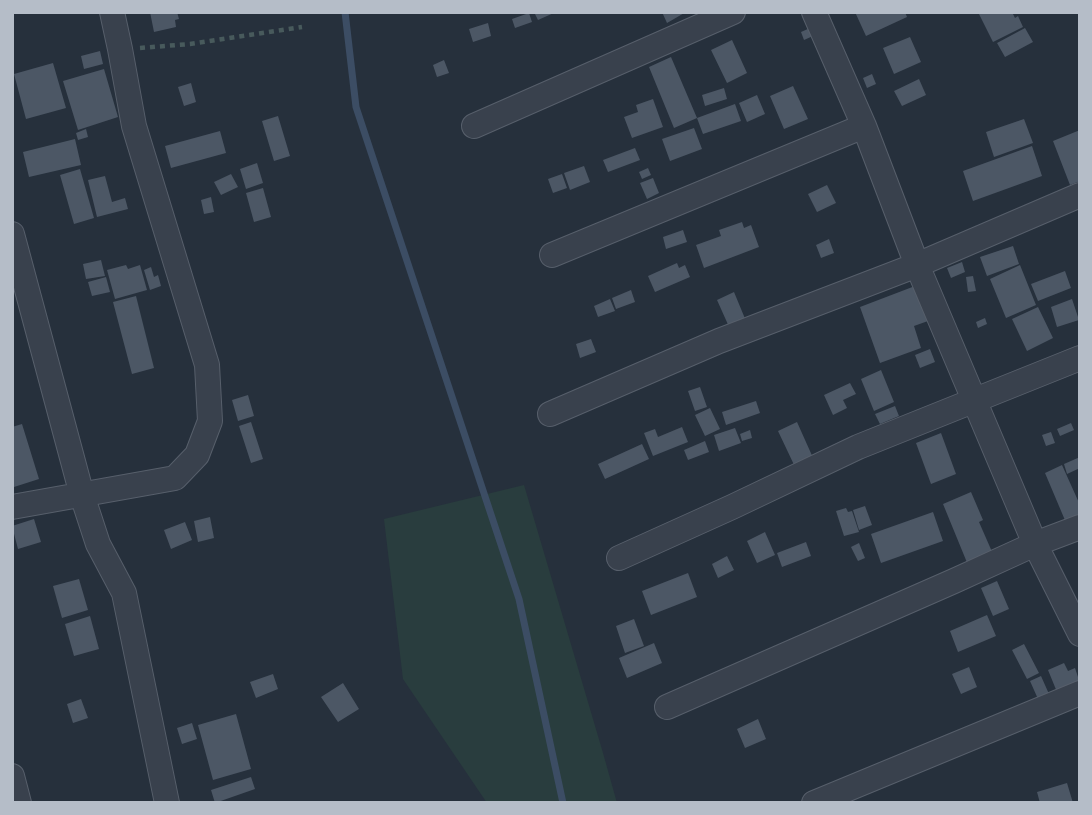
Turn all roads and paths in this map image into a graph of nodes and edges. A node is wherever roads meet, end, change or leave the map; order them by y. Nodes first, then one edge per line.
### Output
1 (112, 12) edge
2 (733, 12) edge
3 (814, 12) edge
4 (302, 27) dead end
5 (120, 49) junction
6 (474, 126) dead end
7 (864, 126) junction
8 (1080, 195) edge
9 (12, 234) edge
10 (552, 255) dead end
11 (916, 265) junction
12 (1080, 358) edge
13 (974, 400) junction
14 (550, 414) dead end
15 (82, 495) junction
16 (12, 507) edge
17 (1080, 527) edge
18 (1035, 544) junction
19 (619, 558) dead end
20 (1080, 634) edge
21 (1080, 694) edge
22 (667, 707) dead end
23 (12, 776) edge
24 (19, 803) edge
25 (167, 803) edge
26 (814, 803) edge

1 - 5 street
2 - 6 street
3 - 7 street
4 - 5 path
5 - 15 street
7 - 10 street
7 - 11 street
8 - 11 street
9 - 15 street
11 - 13 street
11 - 14 street
12 - 13 street
13 - 18 street
13 - 19 street
15 - 16 street
15 - 25 street
17 - 18 street
18 - 20 street
18 - 22 street
21 - 26 street
23 - 24 street

